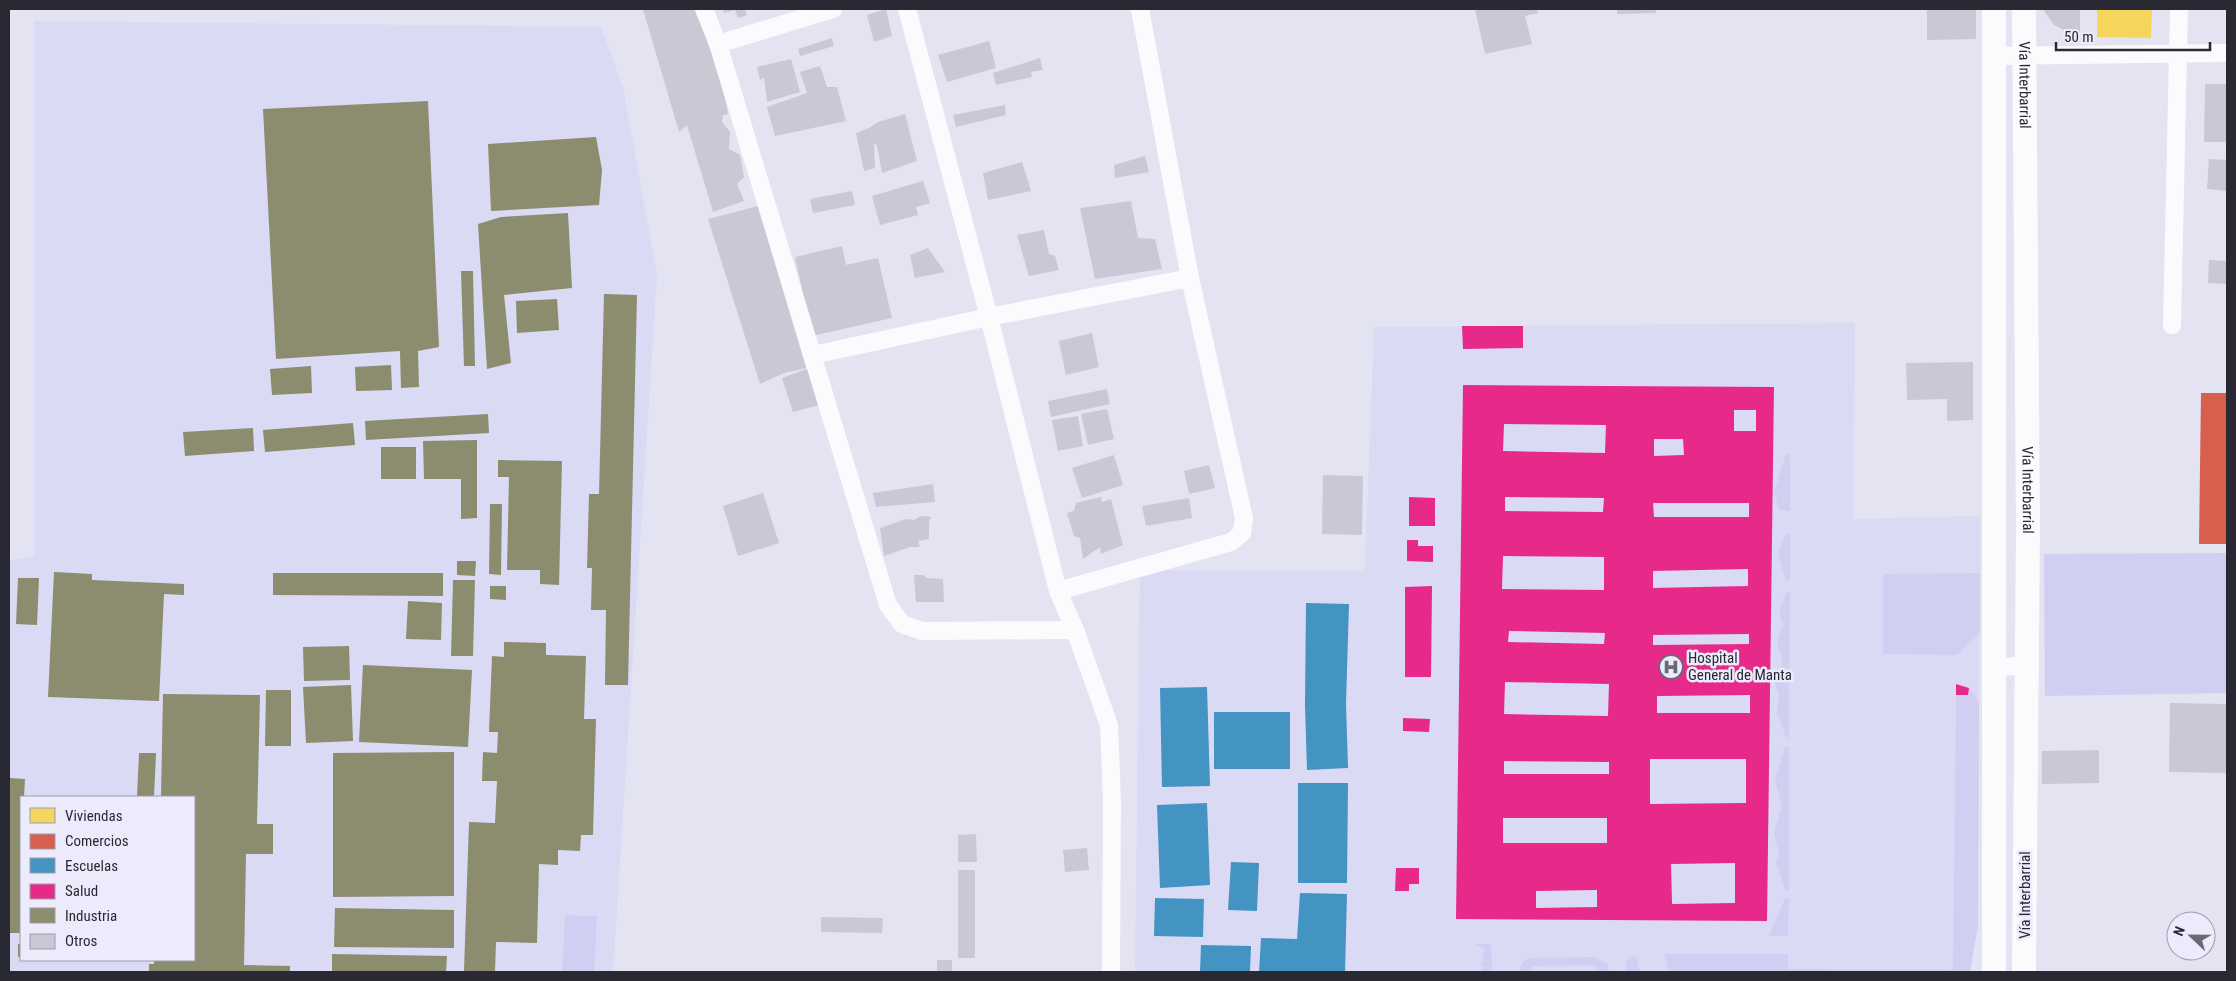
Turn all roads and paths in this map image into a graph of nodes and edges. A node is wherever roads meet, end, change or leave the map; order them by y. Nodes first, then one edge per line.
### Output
1 (704, 9) edge
2 (833, 9) edge
3 (907, 9) edge
4 (1140, 9) edge
5 (1994, 9) edge
6 (2024, 9) edge
7 (2179, 9) edge
8 (718, 44) junction
9 (2180, 52) junction
10 (2227, 53) edge
11 (1994, 56) junction
12 (2025, 56) junction
13 (1190, 278) junction
14 (989, 317) junction
15 (2172, 325) dead end
16 (813, 355) junction
17 (1058, 591) junction
18 (1075, 630) junction
19 (2026, 666) junction
20 (1995, 667) junction
21 (1111, 972) edge
22 (1994, 972) edge
23 (2024, 972) edge

1 - 8 street
2 - 8 street
3 - 14 street
4 - 13 street
5 - 11 main road, Vía Interbarrial
6 - 12 main road, Vía Interbarrial
7 - 9 street
8 - 16 street
9 - 10 street
9 - 12 street
9 - 15 street
11 - 12 street
11 - 20 main road, Vía Interbarrial
12 - 19 main road, Vía Interbarrial
13 - 14 street
13 - 17 street
14 - 16 street
14 - 17 street
16 - 18 street
17 - 18 street
18 - 21 street
19 - 20 street
19 - 23 main road, Vía Interbarrial
20 - 22 main road, Vía Interbarrial

